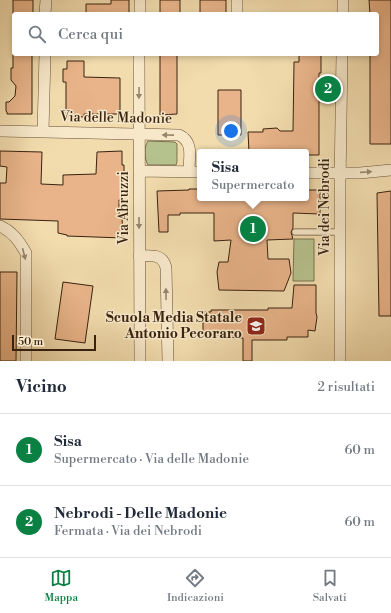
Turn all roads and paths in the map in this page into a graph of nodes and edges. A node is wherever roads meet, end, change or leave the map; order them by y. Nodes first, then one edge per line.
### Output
1 (46, 0) edge
2 (140, 0) edge
3 (237, 0) edge
4 (343, 0) edge
5 (45, 12) edge
6 (140, 12) edge
7 (237, 12) edge
8 (342, 12) edge
9 (45, 56) edge
10 (139, 56) edge
11 (342, 56) edge
12 (0, 131) edge
13 (43, 132) junction
14 (139, 134) junction
15 (391, 170) edge
16 (139, 171) junction
17 (195, 171) edge
18 (309, 173) edge
19 (340, 173) junction
20 (0, 226) edge
21 (295, 232) dead end
22 (340, 232) junction
23 (139, 256) junction
24 (26, 361) edge
25 (140, 361) edge
26 (168, 361) edge
27 (340, 361) edge

1 - 5 street
2 - 6 street
3 - 7 street
4 - 8 street
9 - 13 street
10 -> 14 street, Via Abruzzi
11 - 19 street, Via dei Nebrodi
12 - 13 street, Via delle Madonie
13 - 14 street, Via delle Madonie
14 - 16 street, Via Abruzzi
17 -> 14 street, Via delle Madonie
19 -> 15 street
16 - 17 street
16 -> 23 street, Via Abruzzi
18 - 19 street
19 - 22 street, Via dei Nebrodi
20 -> 24 street
21 - 22 lane
22 - 27 street, Via dei Nebrodi
23 - 25 street, Via Abruzzi
26 -> 23 street

